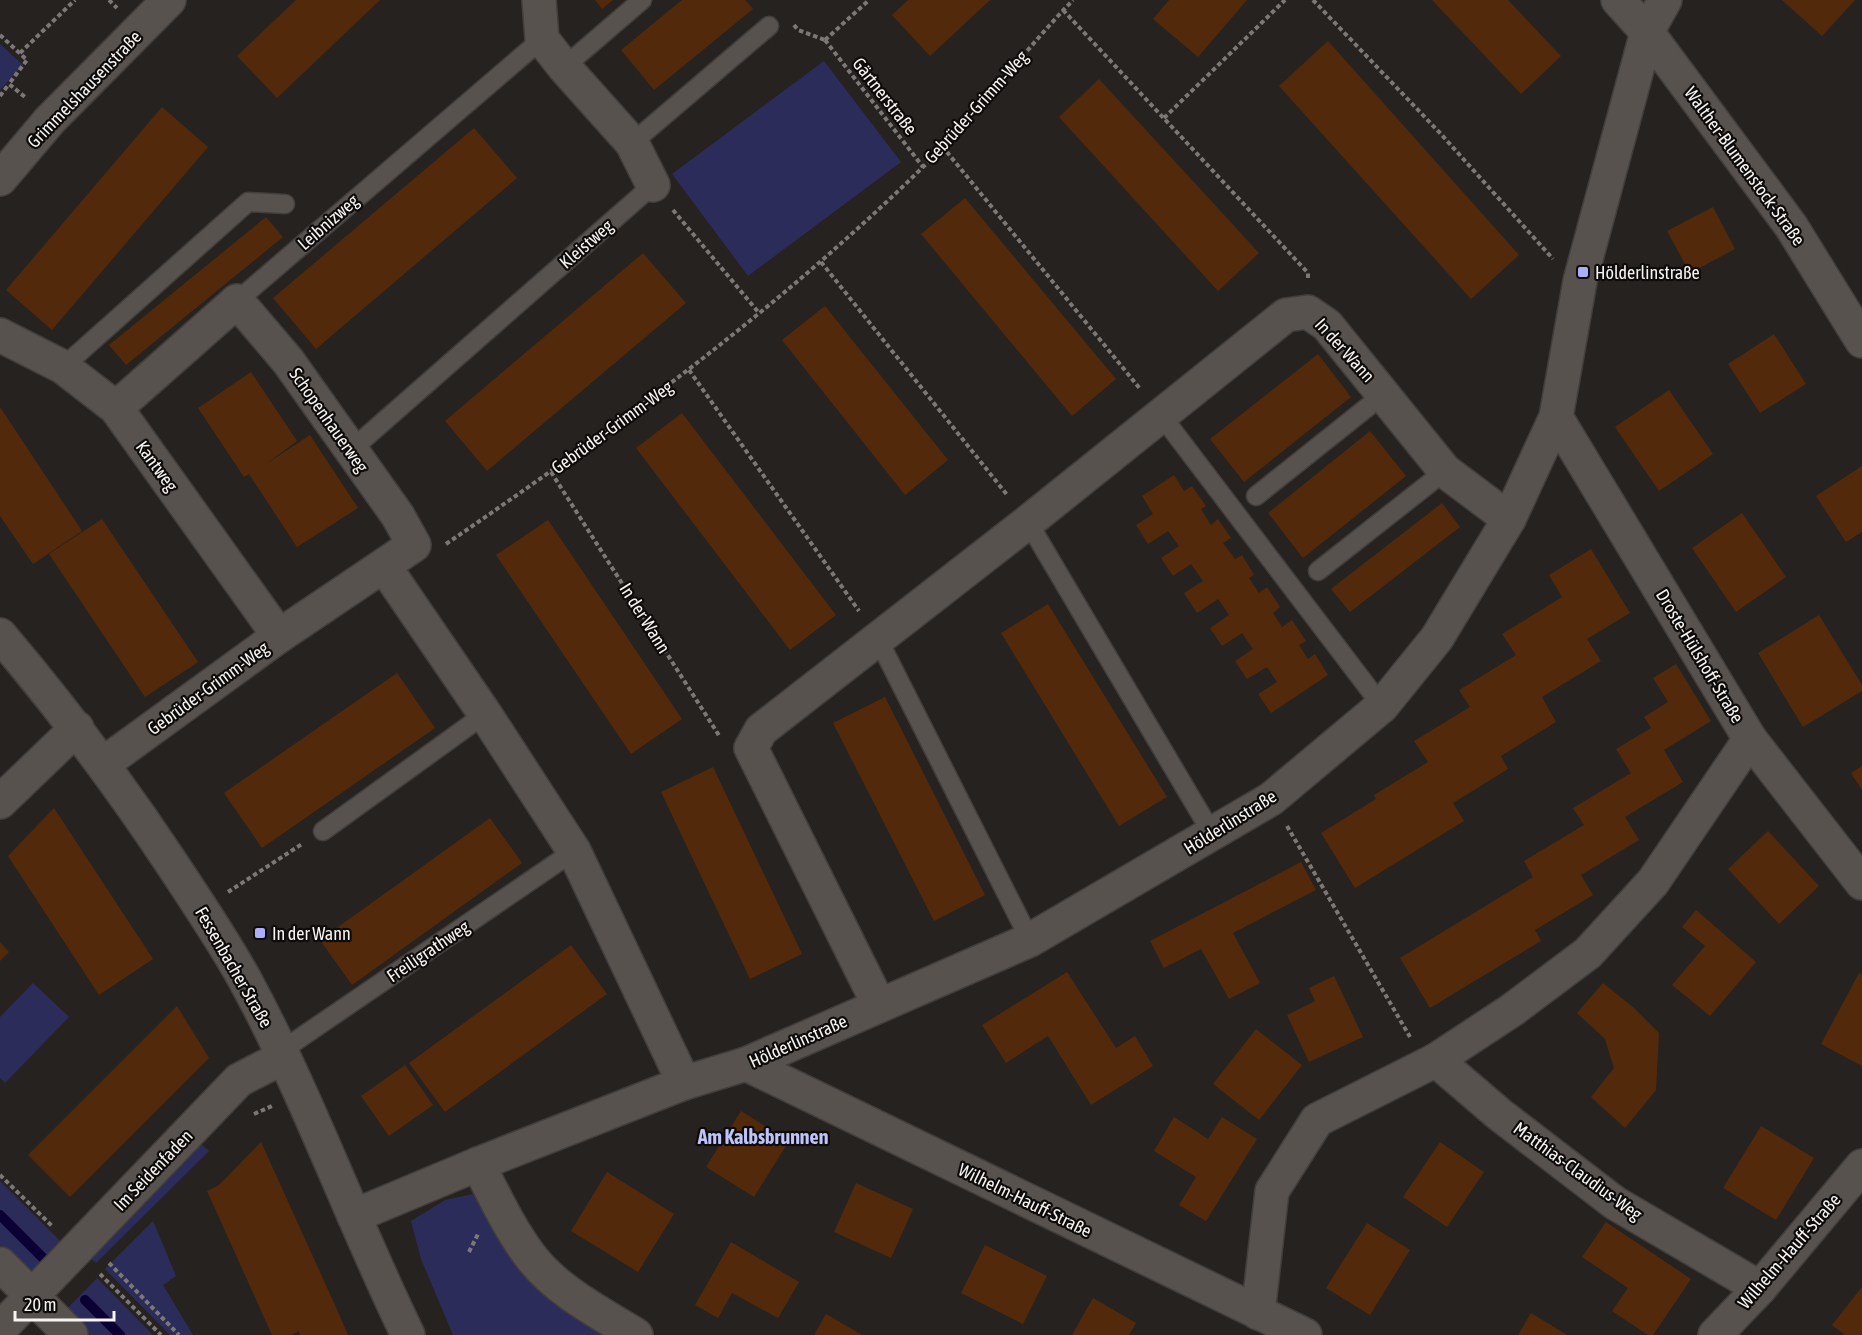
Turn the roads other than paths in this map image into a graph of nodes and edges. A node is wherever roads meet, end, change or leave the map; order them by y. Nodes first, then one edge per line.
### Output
1 (169, 0) edge
2 (538, 0) edge
3 (642, 0) edge
4 (1618, 0) edge
5 (1665, 0) edge
6 (769, 26) dead end
7 (1647, 32) junction
8 (542, 39) junction
9 (564, 67) junction
10 (632, 143) junction
11 (0, 179) edge
12 (653, 185) joint
13 (285, 204) dead end
14 (237, 301) junction
15 (0, 335) edge
16 (1862, 341) edge
17 (63, 367) junction
18 (1384, 393) junction
19 (116, 408) junction
20 (1161, 415) junction
21 (1556, 417) junction
22 (350, 451) junction
23 (1445, 471) junction
24 (1256, 496) dead end
25 (1509, 519) junction
26 (1028, 522) junction
27 (414, 545) joint
28 (384, 566) junction
29 (1318, 571) dead end
30 (0, 635) edge
31 (279, 636) junction
32 (878, 639) junction
33 (1382, 706) junction
34 (485, 714) junction
35 (76, 728) junction
36 (1750, 739) junction
37 (103, 764) junction
38 (0, 802) edge
39 (323, 831) road end
40 (1213, 835) junction
41 (574, 851) junction
42 (1862, 883) edge
43 (1030, 940) junction
44 (879, 1005) junction
45 (283, 1054) junction
46 (1431, 1062) junction
47 (746, 1064) junction
48 (684, 1083) junction
49 (478, 1164) junction
50 (1862, 1166) edge
51 (354, 1215) junction
52 (0, 1264) edge
53 (1760, 1288) junction
54 (33, 1296) junction
55 (1258, 1313) junction
56 (0, 1329) edge
57 (71, 1335) edge
58 (408, 1335) edge
59 (636, 1335) edge
60 (1305, 1335) edge
61 (1714, 1335) edge

1 - 11 street, Grimmelshausenstraße
2 - 8 street
3 - 9 lane
4 - 7 street, Walther-Blumenstock-Straße
5 - 7 street, Hölderlinstraße
6 - 10 lane
7 - 16 street, Walther-Blumenstock-Straße
7 - 21 street, Hölderlinstraße
8 - 9 street
8 - 14 lane, Leibnizweg
9 - 10 street
10 - 12 street
12 - 22 lane, Kleistweg
13 - 17 lane
14 - 19 street, Leibnizweg
14 - 22 street, Schopenhauerweg
15 - 17 street, Kantweg
17 - 19 street, Kantweg
18 - 20 street, In der Wann
18 - 23 street, In der Wann
18 - 24 lane
19 - 31 street, Kantweg
20 - 26 street, In der Wann
20 - 33 lane
21 - 25 street, Hölderlinstraße
21 - 36 street, Droste-Hülshoff-Straße
22 - 27 street, Schopenhauerweg
23 - 25 street, In der Wann
23 - 29 lane
25 - 33 street, Hölderlinstraße
26 - 32 street, In der Wann
26 - 40 lane
27 - 28 street, Gebrüder-Grimm-Weg
28 - 31 street, Gebrüder-Grimm-Weg
28 - 34 street
30 - 35 street, Fessenbacher Straße
31 - 37 street, Gebrüder-Grimm-Weg
32 - 43 lane
32 - 44 street, In der Wann
33 - 40 street, Hölderlinstraße
34 - 39 lane
34 - 41 street
35 - 37 street, Fessenbacher Straße
35 - 38 street
36 - 42 street, Droste-Hülshoff-Straße
36 - 46 street
37 - 45 street, Fessenbacher Straße
40 - 43 street, Hölderlinstraße
41 - 45 lane, Freiligrathweg
41 - 48 street
43 - 44 street, Hölderlinstraße
44 - 47 street, Hölderlinstraße
45 - 51 street, Fessenbacher Straße
45 - 54 street, Im Seidenfaden
46 - 53 street, Matthias-Claudius-Weg
46 - 55 street
47 - 48 street, Hölderlinstraße
47 - 55 street, Wilhelm-Hauff-Straße
48 - 49 street, Hölderlinstraße
49 - 51 street, Hölderlinstraße
49 - 59 street
50 - 53 street, Wilhelm-Hauff-Straße
51 - 58 street, Fessenbacher Straße
52 - 54 street
53 - 61 street, Wilhelm-Hauff-Straße
54 - 56 street, Im Seidenfaden
54 - 57 street
55 - 60 street, Wilhelm-Hauff-Straße

